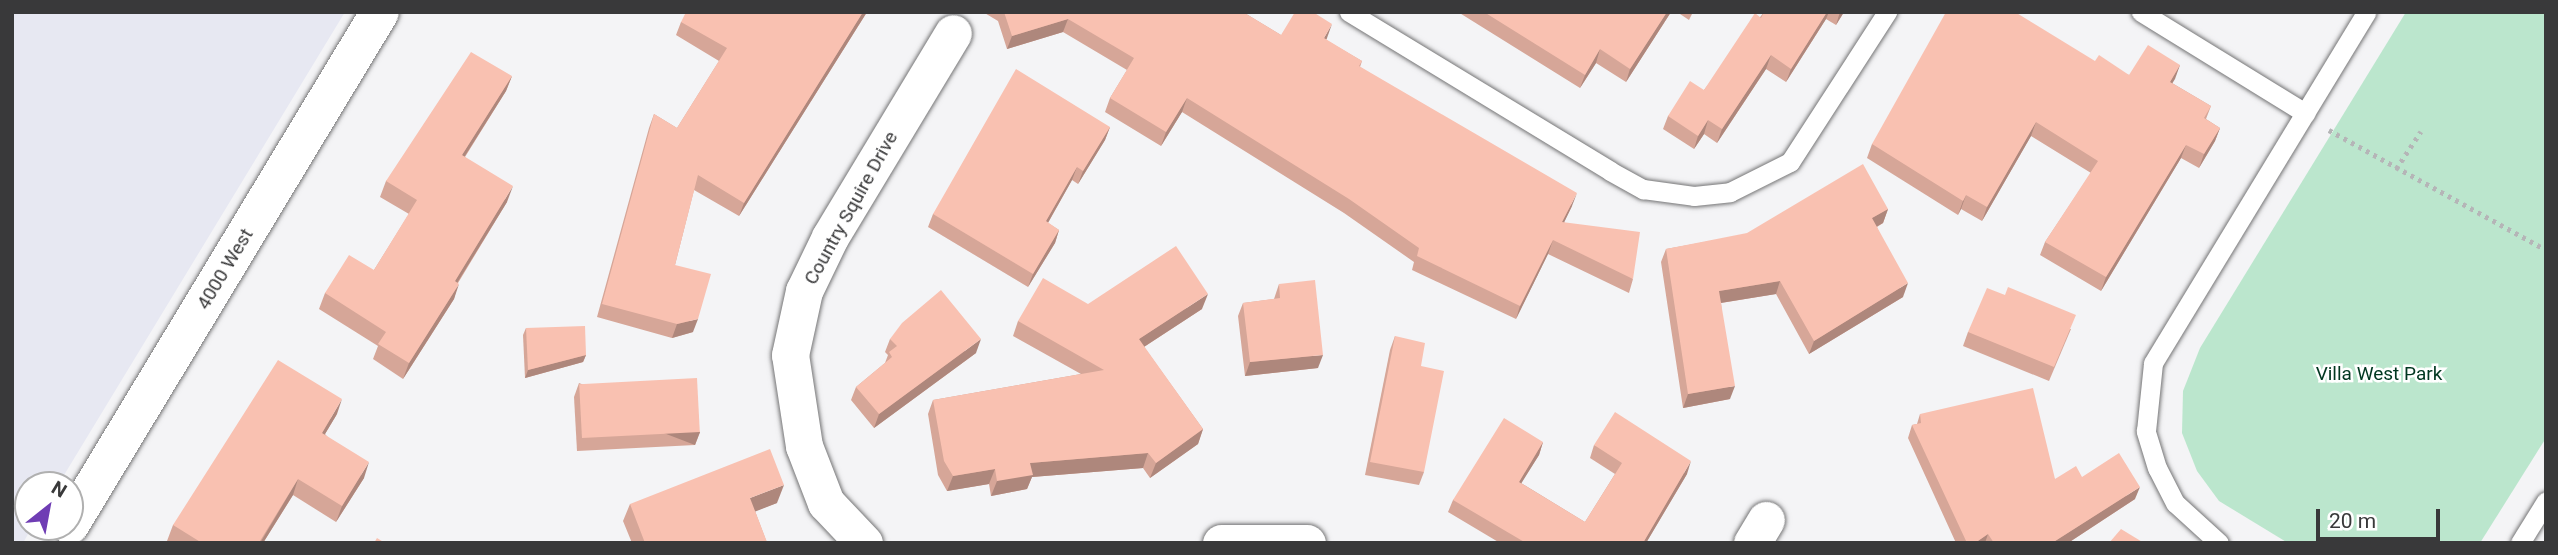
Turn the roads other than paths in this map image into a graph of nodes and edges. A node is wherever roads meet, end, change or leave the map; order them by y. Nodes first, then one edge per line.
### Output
1 (380, 12) edge
2 (1349, 12) edge
3 (1887, 12) edge
4 (2141, 12) edge
5 (2366, 12) edge
6 (953, 33) dead end
7 (2305, 113) junction
8 (84, 501) edge
9 (2546, 501) edge
10 (864, 543) edge
11 (1221, 543) edge
12 (1307, 543) edge
13 (2219, 543) edge
14 (2520, 543) edge

1 - 8 main road, 4000 West
2 - 3 lane
4 - 7 lane
5 - 7 lane
6 - 10 street, Country Squire Drive
7 - 13 lane
9 - 14 lane
11 - 12 street

